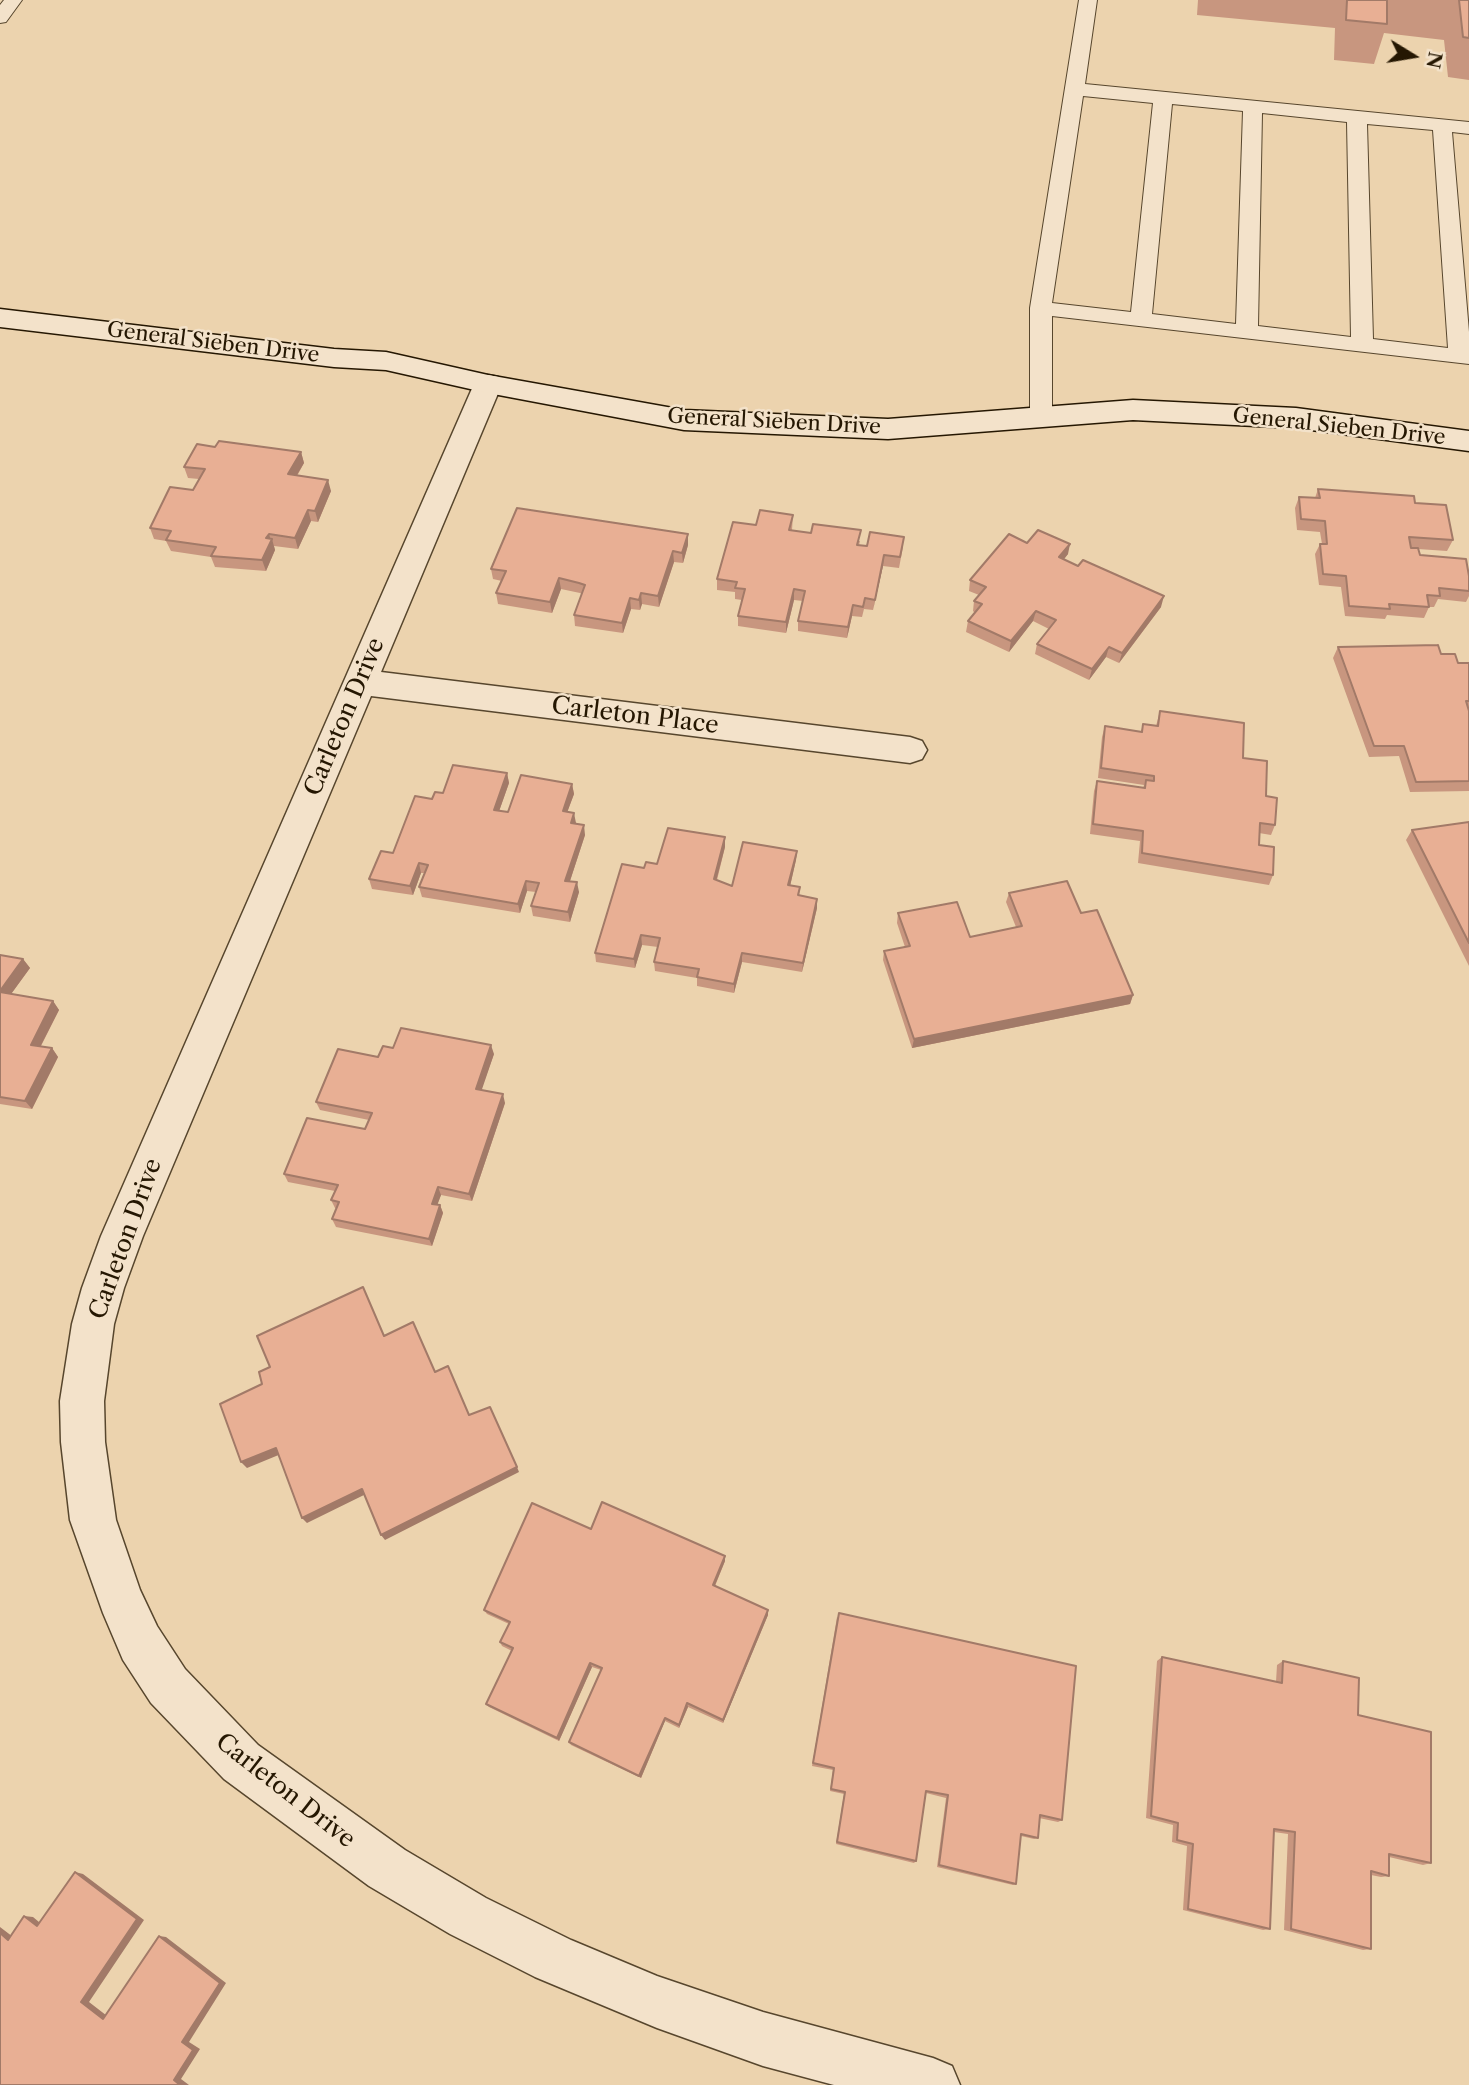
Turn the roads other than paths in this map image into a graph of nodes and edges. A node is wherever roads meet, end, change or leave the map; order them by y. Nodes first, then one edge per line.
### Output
1 (13, 0) edge
2 (1088, 0) edge
3 (0, 18) edge
4 (1074, 89) junction
5 (1163, 98) junction
6 (1252, 107) junction
7 (1357, 117) junction
8 (1441, 126) junction
9 (1469, 128) edge
10 (1041, 308) junction
11 (0, 318) edge
12 (1141, 319) junction
13 (1247, 331) junction
14 (1362, 345) junction
15 (1464, 357) edge
16 (488, 384) junction
17 (1041, 417) junction
18 (1469, 440) edge
19 (360, 682) junction
20 (909, 750) dead end
21 (933, 2085) edge

1 - 3 lane
2 - 4 lane
4 - 5 lane
4 - 10 lane
5 - 6 lane
5 - 12 lane
6 - 7 lane
6 - 13 lane
7 - 8 lane
7 - 14 lane
8 - 9 lane
8 - 15 lane
10 - 12 lane
10 - 17 lane
11 - 16 street, General Sieben Drive
12 - 13 lane
13 - 14 lane
14 - 15 lane
16 - 17 street, General Sieben Drive
16 - 19 street, Carleton Drive
17 - 18 street, General Sieben Drive
19 - 20 street, Carleton Place
19 - 21 street, Carleton Drive

